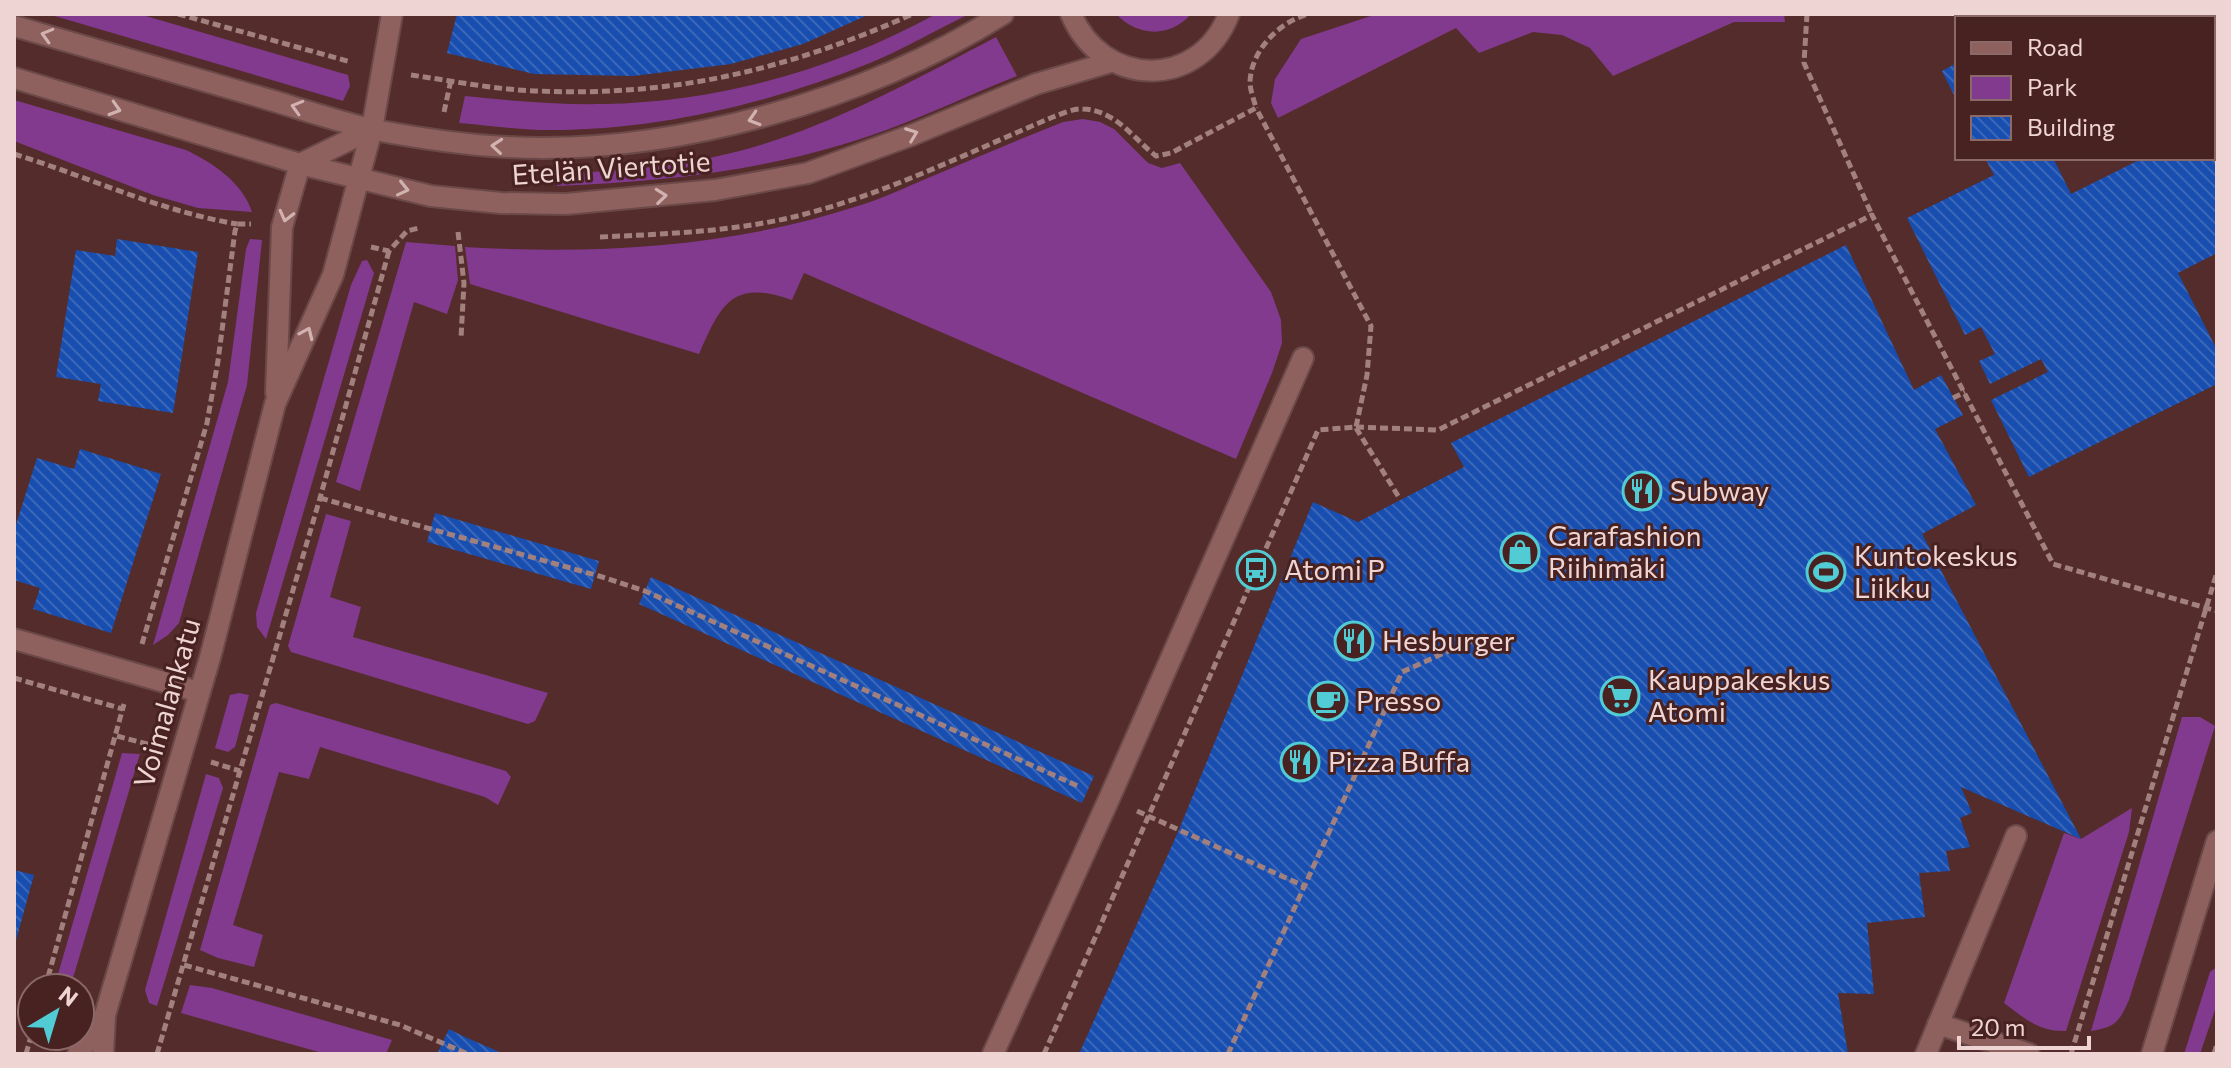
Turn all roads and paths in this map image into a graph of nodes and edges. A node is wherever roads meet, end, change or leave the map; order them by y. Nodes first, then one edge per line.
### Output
1 (178, 14) edge
2 (392, 14) edge
3 (913, 14) edge
4 (1003, 14) edge
5 (1071, 14) edge
6 (1229, 14) edge
7 (1309, 14) edge
8 (1807, 14) edge
9 (14, 26) edge
10 (1111, 62) junction
11 (382, 71) junction
12 (14, 78) edge
13 (1256, 108) junction
14 (372, 129) junction
15 (14, 154) edge
16 (300, 164) junction
17 (360, 179) junction
18 (1872, 215) junction
19 (237, 224) junction
20 (282, 227) junction
21 (425, 227) dead end
22 (447, 230) dead end
23 (458, 232) junction
24 (472, 233) dead end
25 (587, 237) dead end
26 (342, 240) junction
27 (389, 251) junction
28 (461, 338) dead end
29 (1303, 358) dead end
30 (1965, 392) junction
31 (1953, 398) dead end
32 (275, 404) junction
33 (1356, 427) junction
34 (320, 498) junction
35 (1400, 499) dead end
36 (2217, 572) edge
37 (2206, 608) junction
38 (2217, 611) edge
39 (14, 639) edge
40 (1475, 639) dead end
41 (133, 674) junction
42 (14, 678) edge
43 (199, 692) junction
44 (123, 709) junction
45 (1088, 790) dead end
46 (1178, 832) dead end
47 (2016, 836) dead end
48 (2217, 841) edge
49 (1304, 886) junction
50 (184, 965) junction
51 (50, 972) edge
52 (105, 1015) junction
53 (1938, 1024) junction
54 (2217, 1044) edge
55 (78, 1054) edge
56 (103, 1054) edge
57 (157, 1054) edge
58 (468, 1054) edge
59 (993, 1054) edge
60 (1044, 1054) edge
61 (1228, 1054) edge
62 (1926, 1054) edge
63 (2029, 1054) edge
64 (2071, 1054) edge
65 (2152, 1054) edge
66 (2214, 1054) edge

1 - 11 path
2 - 11 street, Voimalankatu
3 - 11 path
4 -> 14 street, Etelän Viertotie
5 - 10 street
6 - 10 street
7 - 13 path
8 - 18 path
14 -> 9 street, Etelän Viertotie
17 -> 10 street, Etelän Viertotie
11 - 14 street, Voimalankatu
12 -> 16 street, Etelän Viertotie
13 - 25 path
13 - 33 path
14 - 16 street
14 - 17 street, Voimalankatu
15 - 19 path
16 - 17 street, Etelän Viertotie
16 -> 20 street, Voimalankatu
17 - 26 street, Voimalankatu
18 - 30 path
18 - 33 path
19 - 20 path
19 - 41 path
20 - 32 street, Voimalankatu
21 - 27 path
22 - 23 path
23 - 24 path
23 - 28 path
26 - 27 path
32 -> 26 street, Voimalankatu
27 - 34 path
29 - 59 street
30 - 31 path
30 - 37 path
32 - 43 street, Voimalankatu
33 - 35 path
33 - 60 path
34 - 45 path
34 - 50 path
36 - 37 path
37 - 38 path
37 - 64 path
39 - 41 street
40 - 49 path
41 - 43 street
41 - 44 path
42 - 44 path
43 - 52 street, Voimalankatu
44 - 51 path
46 - 49 path
47 - 53 street
48 - 65 street
49 - 61 path
50 - 57 path
50 - 58 path
52 - 55 street, Voimalankatu
52 - 56 street, Voimalankatu
53 - 62 street
53 - 63 street
54 - 66 path

